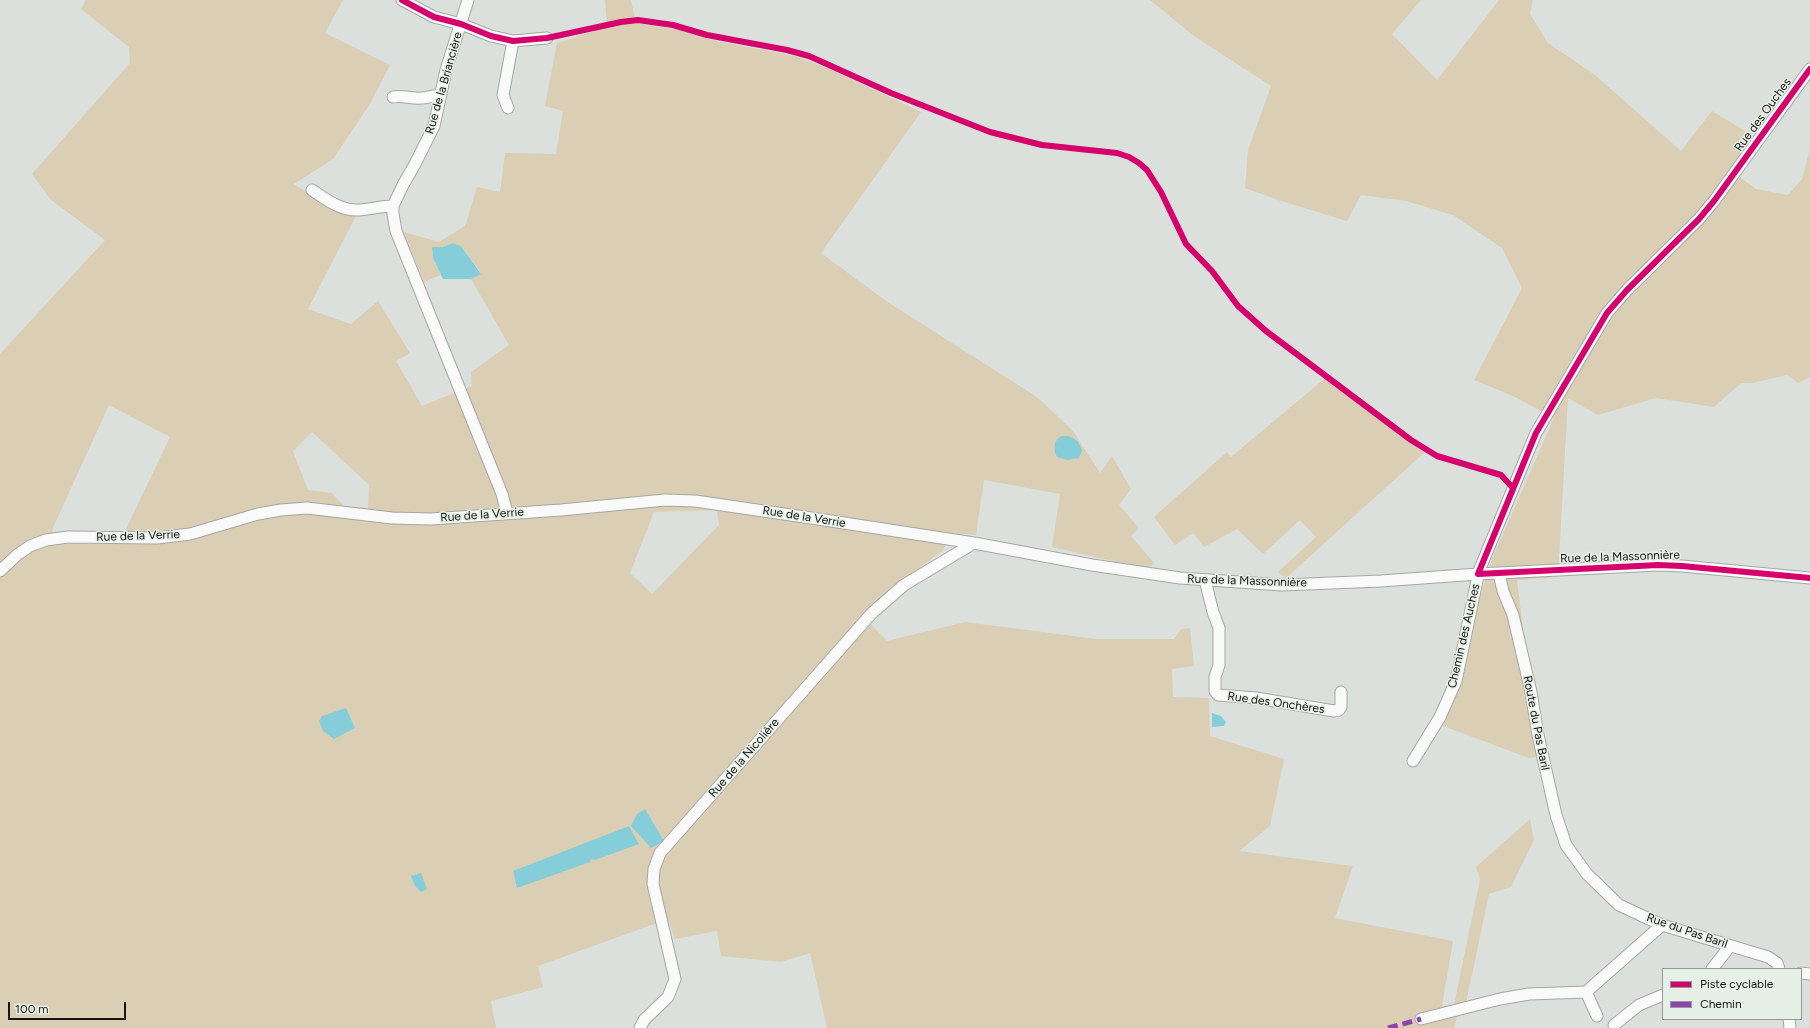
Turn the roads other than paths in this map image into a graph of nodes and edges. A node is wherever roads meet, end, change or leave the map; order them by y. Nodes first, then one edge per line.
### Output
1 (402, 0) edge
2 (468, 0) edge
3 (461, 24) junction
4 (547, 38) dead end
5 (512, 41) junction
6 (1810, 69) edge
7 (441, 95) junction
8 (393, 97) dead end
9 (508, 108) dead end
10 (312, 190) dead end
11 (393, 206) junction
12 (507, 513) junction
13 (974, 543) junction
14 (0, 571) edge
15 (1478, 574) junction
16 (1500, 574) junction
17 (1810, 578) edge
18 (1205, 580) junction
19 (1342, 692) dead end
20 (1413, 761) dead end
21 (1582, 868) joint
22 (1662, 925) junction
23 (1730, 946) junction
24 (1713, 968) edge
25 (1779, 968) edge
26 (1586, 992) junction
27 (1662, 994) edge
28 (1597, 1016) dead end
29 (1421, 1019) dead end
30 (1614, 1025) dead end
31 (640, 1028) edge

1 - 3 street
2 - 3 street, Rue de la Briancière
3 - 5 street
3 - 7 street, Rue de la Briancière
4 - 5 street
5 - 9 street
6 - 15 street, Rue des Ouches
7 - 8 street
7 - 11 street, Rue de la Briancière
10 - 11 street
11 - 12 street
12 - 13 street, Rue de la Verrie
12 - 14 street, Rue de la Verrie
13 - 18 street, Rue de la Massonnière
13 - 31 street, Rue de la Nicolière
15 - 16 street, Rue de la Massonnière
15 - 18 street, Rue de la Massonnière
15 - 20 street, Chemin des Auches
16 - 17 street, Rue de la Massonnière
16 - 21 street, Route du Pas Baril
18 - 19 street, Rue des Onchères
21 - 22 street, Rue du Pas Baril
22 - 23 street, Rue du Pas Baril
22 - 26 street
23 - 24 street
23 - 25 street, Rue du Pas Baril
26 - 28 street
26 - 29 street
27 - 30 street

